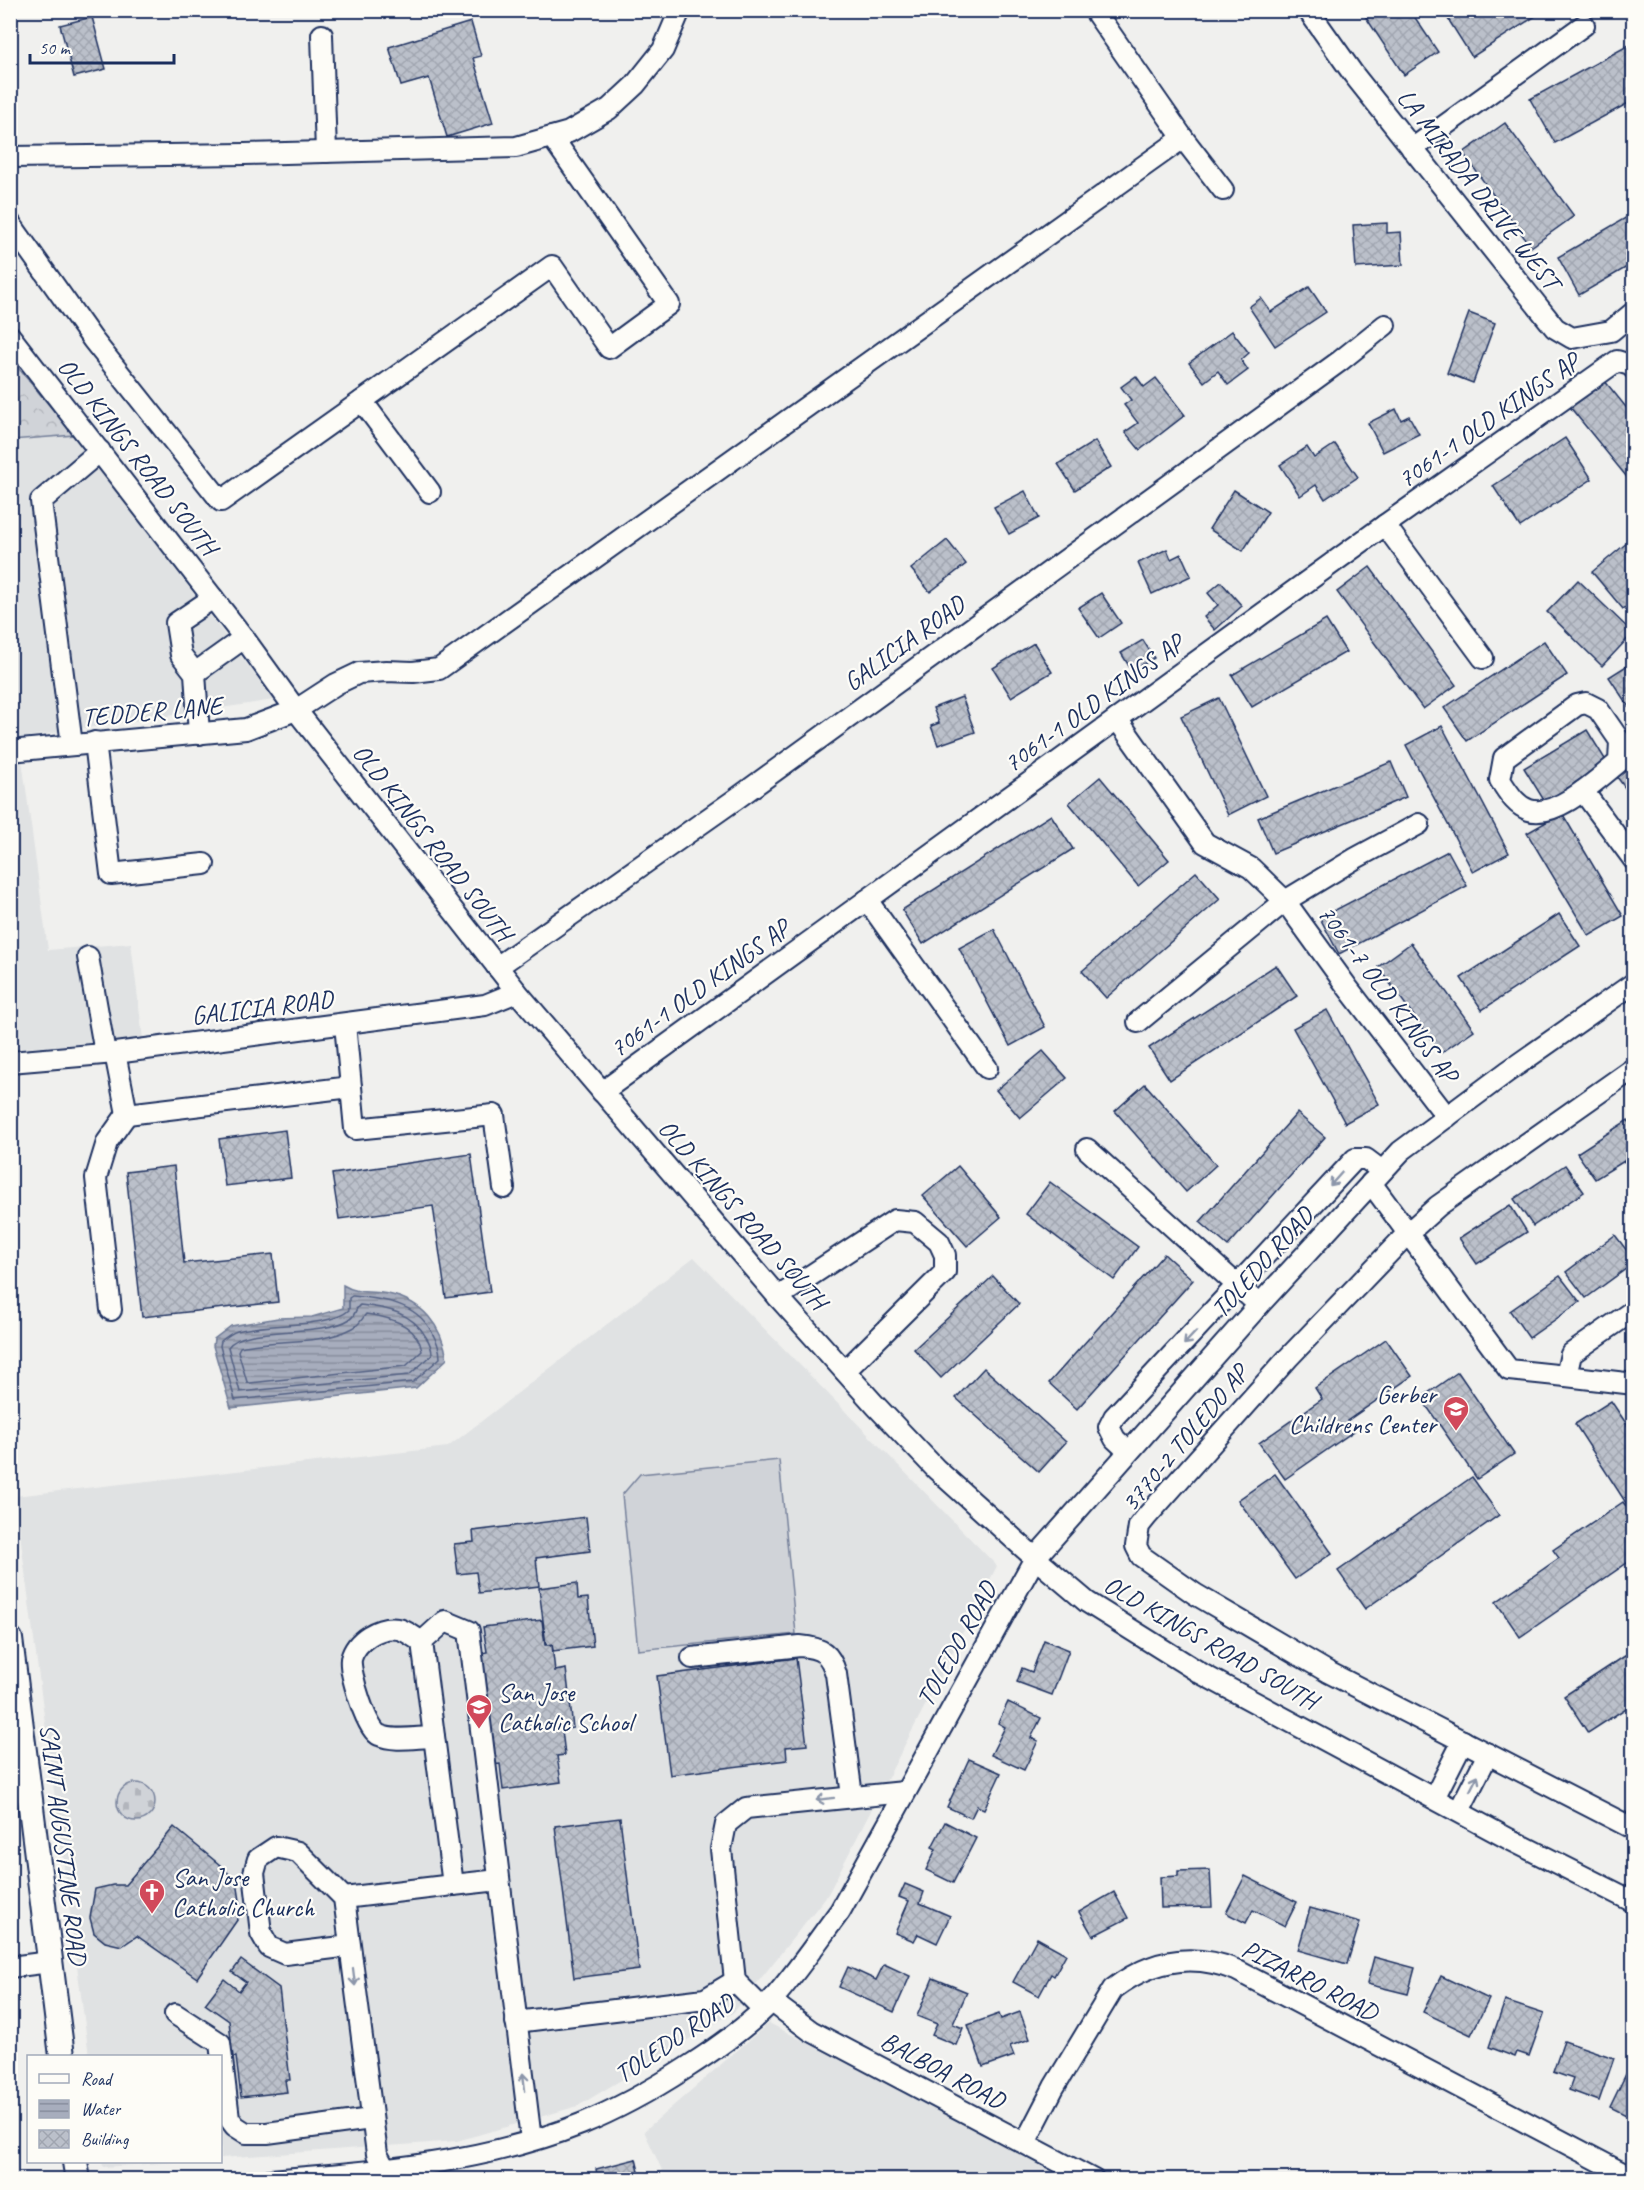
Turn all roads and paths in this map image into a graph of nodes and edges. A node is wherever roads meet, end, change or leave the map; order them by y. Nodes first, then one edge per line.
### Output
1 (680, 10) edge
2 (1094, 10) edge
3 (1308, 10) edge
4 (1584, 25) dead end
5 (322, 35) dead end
6 (552, 137) junction
7 (1183, 138) junction
8 (1412, 149) junction
9 (326, 152) junction
10 (10, 157) edge
11 (1223, 190) dead end
12 (10, 223) edge
13 (1631, 318) edge
14 (1385, 325) dead end
15 (10, 336) edge
16 (1625, 365) edge
17 (362, 401) junction
18 (100, 451) junction
19 (430, 492) dead end
20 (1385, 525) junction
21 (213, 597) junction
22 (244, 638) junction
23 (1483, 658) dead end
24 (195, 673) junction
25 (296, 710) junction
26 (1117, 719) junction
27 (199, 734) junction
28 (95, 742) junction
29 (72, 745) junction
30 (10, 751) edge
31 (1583, 790) junction
32 (1419, 824) dead end
33 (1634, 860) edge
34 (204, 864) dead end
35 (867, 900) junction
36 (1285, 901) junction
37 (88, 957) dead end
38 (497, 967) junction
39 (1634, 983) edge
40 (517, 992) junction
41 (1138, 1022) dead end
42 (345, 1024) junction
43 (110, 1053) junction
44 (10, 1062) edge
45 (987, 1068) dead end
46 (1634, 1068) edge
47 (351, 1087) junction
48 (602, 1092) junction
49 (127, 1114) junction
50 (1447, 1117) junction
51 (1087, 1149) dead end
52 (1376, 1177) junction
53 (504, 1188) dead end
54 (1408, 1233) junction
55 (1237, 1287) junction
56 (778, 1297) junction
57 (1259, 1305) junction
58 (111, 1310) dead end
59 (1634, 1310) edge
60 (845, 1371) junction
61 (1566, 1376) junction
62 (1634, 1384) edge
63 (1128, 1451) junction
64 (1035, 1558) junction
65 (10, 1639) edge
66 (422, 1642) junction
67 (692, 1658) dead end
68 (434, 1737) junction
69 (1463, 1742) junction
70 (1488, 1754) junction
71 (904, 1792) junction
72 (852, 1796) junction
73 (1434, 1798) junction
74 (1459, 1811) junction
75 (1634, 1829) edge
76 (499, 1881) junction
77 (453, 1885) junction
78 (344, 1898) junction
79 (1634, 1902) edge
80 (350, 1946) junction
81 (50, 1962) junction
82 (10, 1967) edge
83 (735, 1981) junction
84 (767, 2005) junction
85 (175, 2014) dead end
86 (516, 2022) junction
87 (62, 2055) edge
88 (221, 2055) edge
89 (222, 2060) edge
90 (371, 2119) junction
91 (531, 2140) junction
92 (1025, 2144) junction
93 (75, 2163) edge
94 (388, 2174) edge
95 (1634, 2179) edge
96 (78, 2180) edge
97 (270, 2180) edge
98 (1094, 2180) edge

1 - 6 street
2 - 7 street
3 - 8 street, LA MIRADA DRIVE WEST
4 - 8 street
5 - 9 street
6 - 9 street
6 - 17 street
7 - 11 street
7 - 25 street, TEDDER LANE
8 - 13 street, LA MIRADA DRIVE WEST
9 - 10 street
12 - 17 street
14 - 38 street, GALICIA ROAD
15 - 18 street, OLD KINGS ROAD SOUTH
16 - 20 street, 7061-1 OLD KINGS AP
17 - 19 street
18 - 21 street, OLD KINGS ROAD SOUTH
18 - 29 street
20 - 23 street
20 - 26 street, 7061-1 OLD KINGS AP
21 - 22 street, OLD KINGS ROAD SOUTH
21 - 24 street
22 - 24 street
22 - 25 street, OLD KINGS ROAD SOUTH
24 - 27 street
25 - 27 street, TEDDER LANE
25 - 38 street, OLD KINGS ROAD SOUTH
26 - 35 street, 7061-1 OLD KINGS AP
26 - 36 street, 7061-7 OLD KINGS AP
27 - 28 street, TEDDER LANE
28 - 29 street, TEDDER LANE
28 - 34 street
29 - 30 street, TEDDER LANE
31 - 31 street
31 - 33 street
32 - 36 street
35 - 45 street
35 - 48 street, 7061-1 OLD KINGS AP
36 - 41 street
36 - 50 street, 7061-7 OLD KINGS AP
37 - 43 street
38 - 40 street, OLD KINGS ROAD SOUTH
39 - 50 street, TOLEDO ROAD
40 - 42 street, GALICIA ROAD
40 - 48 street, OLD KINGS ROAD SOUTH
42 - 43 street, GALICIA ROAD
42 - 47 street
43 - 44 street, GALICIA ROAD
43 - 49 street
46 - 54 street, 3770-2 TOLEDO AP
47 - 49 street
47 - 53 street
48 - 56 street, OLD KINGS ROAD SOUTH
49 - 58 street
50 - 52 street, TOLEDO ROAD
51 - 55 street
52 - 54 street
52 -> 55 street
52 - 57 street, TOLEDO ROAD
54 - 61 street
54 - 69 street, 3770-2 TOLEDO AP
55 - 57 street
55 -> 63 street
56 - 60 street, OLD KINGS ROAD SOUTH
56 - 60 street
57 - 63 street, TOLEDO ROAD
59 - 61 street
60 - 64 street, OLD KINGS ROAD SOUTH
61 - 62 street
63 - 64 street, TOLEDO ROAD
64 - 71 street, TOLEDO ROAD
64 - 73 street, OLD KINGS ROAD SOUTH
65 - 81 main road, SAINT AUGUSTINE ROAD
66 - 68 street
66 - 68 street
66 - 76 street
67 - 72 street
68 - 77 street
69 - 70 street, 3770-2 TOLEDO AP
69 - 73 street
74 -> 70 street
70 - 75 street, 3770-2 TOLEDO AP
71 - 72 street
71 - 84 street, TOLEDO ROAD
72 -> 83 street
73 - 74 street, OLD KINGS ROAD SOUTH
74 - 79 street, OLD KINGS ROAD SOUTH
76 - 77 street
76 - 86 street
77 - 78 street
78 - 80 street
78 - 80 street
80 -> 90 street
81 - 82 street
81 - 87 main road, SAINT AUGUSTINE ROAD
83 - 84 street, BALBOA ROAD
83 - 86 street
84 - 91 street, TOLEDO ROAD
84 - 92 street, BALBOA ROAD
85 - 88 street
91 -> 86 street
89 - 90 street
90 - 94 street
91 - 94 street, TOLEDO ROAD
92 - 95 street, PIZARRO ROAD
92 - 98 street, BALBOA ROAD
93 - 96 main road
94 - 97 street, TOLEDO ROAD

